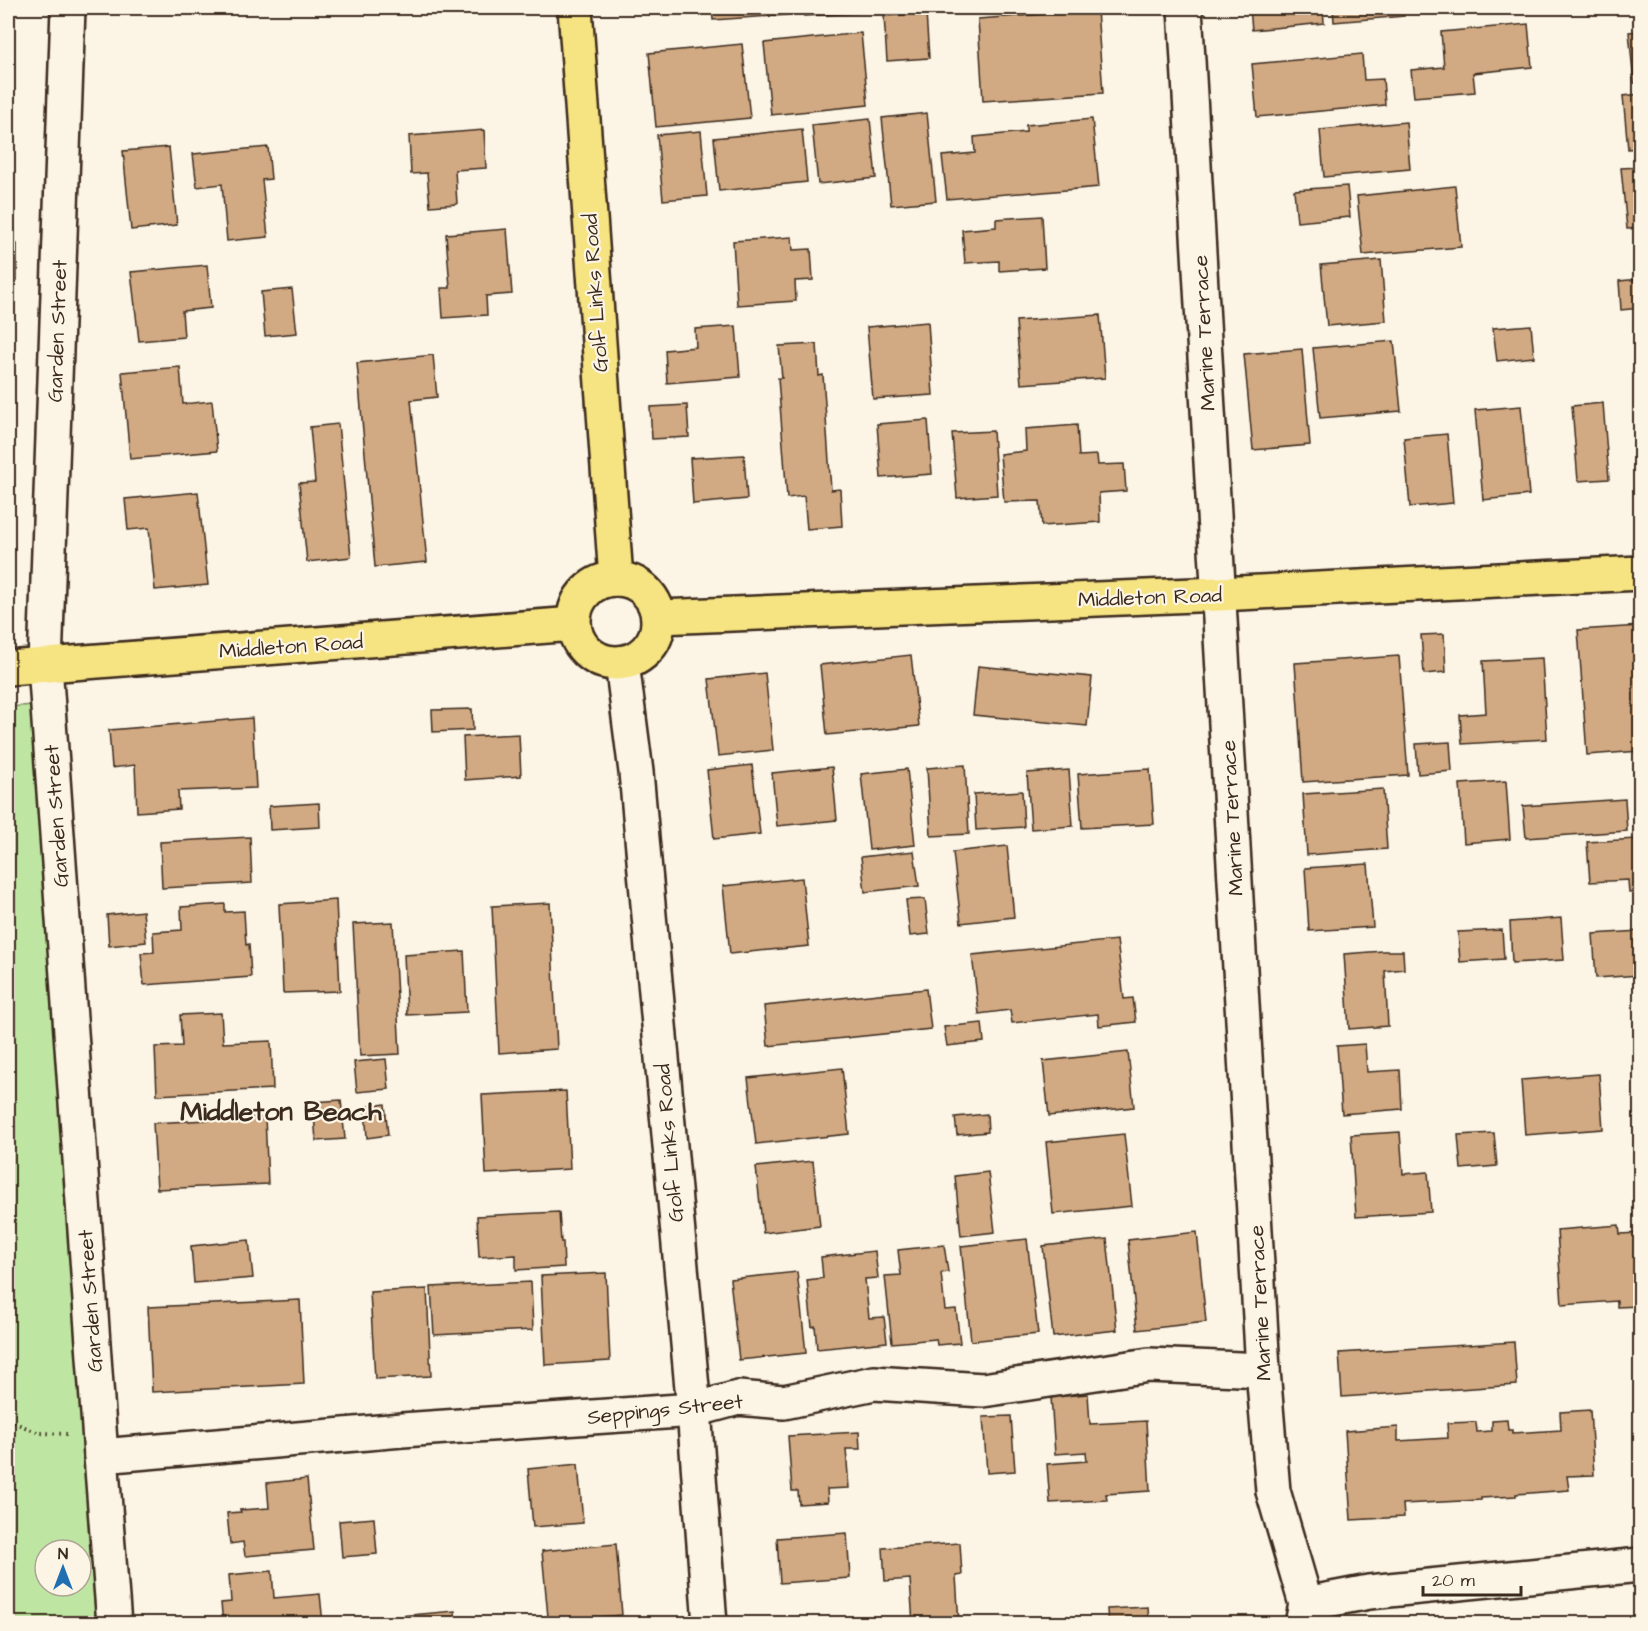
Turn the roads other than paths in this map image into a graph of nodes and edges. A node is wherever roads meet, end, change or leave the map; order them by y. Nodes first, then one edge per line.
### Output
1 (68, 8) edge
2 (575, 8) edge
3 (1185, 8) edge
4 (1641, 573) edge
5 (616, 579) junction
6 (1219, 594) junction
7 (659, 617) junction
8 (574, 624) junction
9 (622, 663) junction
10 (45, 665) junction
11 (8, 668) edge
12 (1263, 1370) junction
13 (694, 1410) junction
14 (100, 1446) junction
15 (1641, 1565) edge
16 (1304, 1614) edge
17 (114, 1623) edge
18 (710, 1623) edge

1 - 10 street, Garden Street
2 - 5 main road, Golf Links Road
3 - 6 street, Marine Terrace
4 - 6 main road, Middleton Road
5 - 7 main road
5 - 8 main road
6 - 7 main road, Middleton Road
6 - 12 street, Marine Terrace
7 - 9 main road
8 - 9 main road
8 - 10 main road, Middleton Road
9 - 13 street, Golf Links Road
10 - 11 main road, Middleton Road
10 - 14 street, Garden Street
12 - 13 street, Seppings Street
12 - 16 street, Marine Terrace
13 - 14 street, Seppings Street
13 - 18 street, Golf Links Road
14 - 17 street, Garden Street
15 - 16 street

